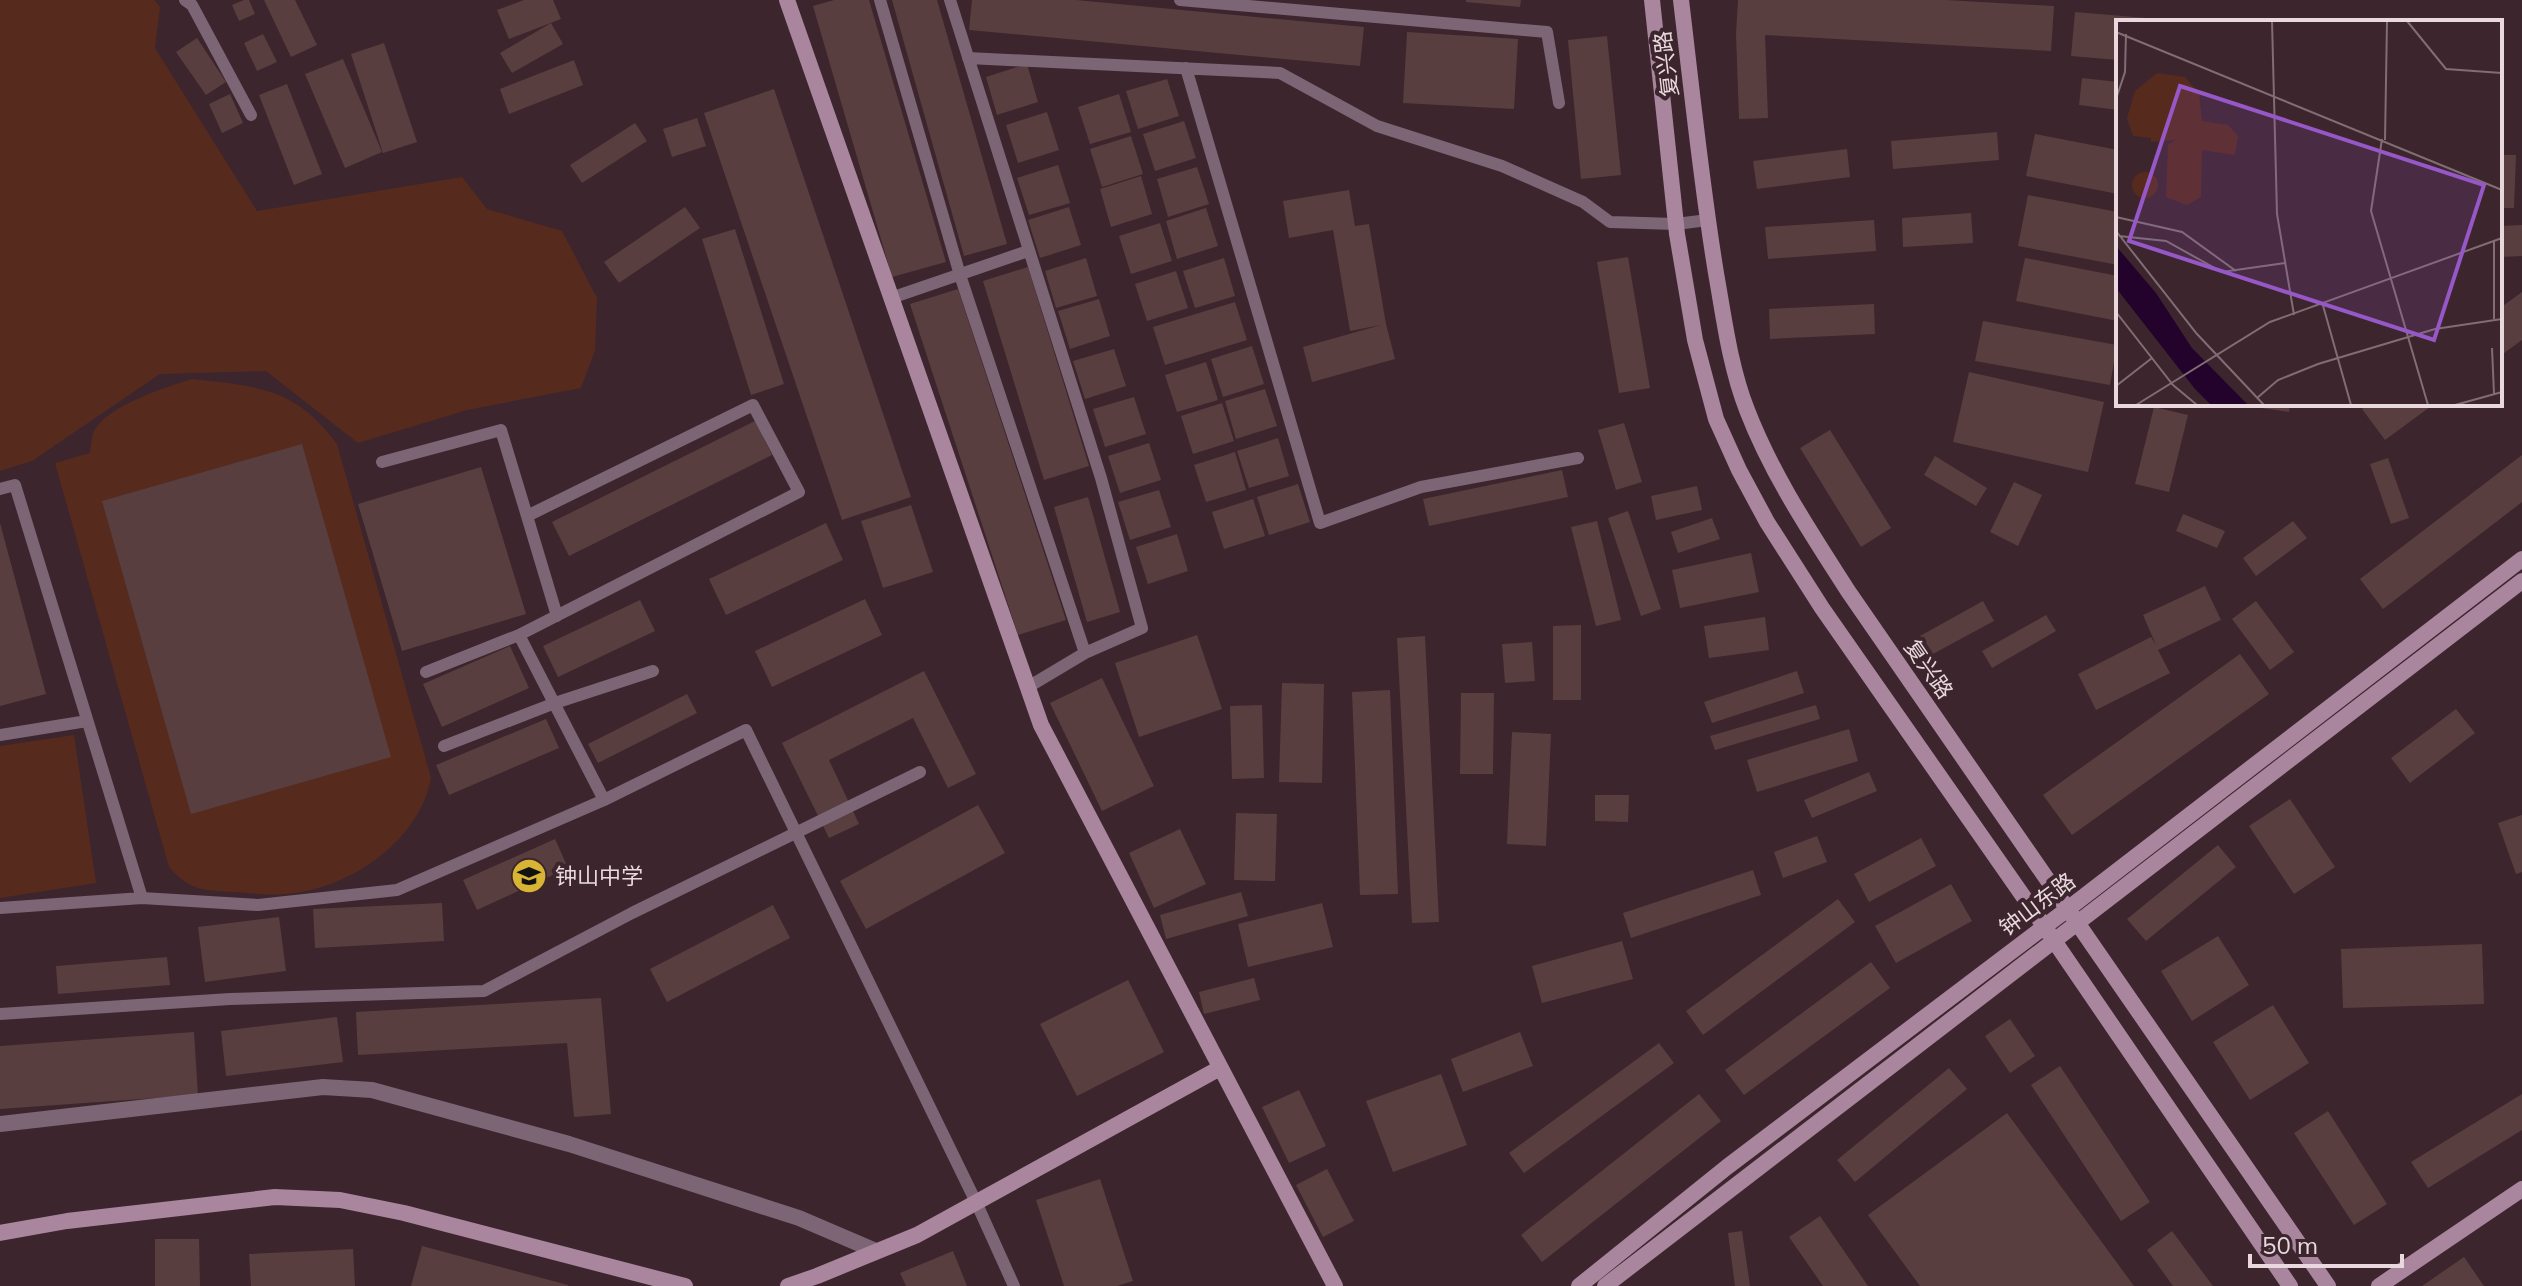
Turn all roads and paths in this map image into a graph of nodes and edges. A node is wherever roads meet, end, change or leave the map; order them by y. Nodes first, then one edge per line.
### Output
1 (185, 0) edge
2 (787, 0) edge
3 (880, 0) edge
4 (950, 0) edge
5 (1180, 0) edge
6 (1652, 0) edge
7 (1681, 0) edge
8 (968, 58) junction
9 (1186, 68) junction
10 (1559, 103) dead end
11 (251, 115) dead end
12 (1708, 220) junction
13 (1676, 224) junction
14 (1028, 251) junction
15 (960, 275) junction
16 (891, 298) junction
17 (1578, 458) dead end
18 (382, 462) dead end
19 (0, 489) edge
20 (527, 516) junction
21 (2522, 559) edge
22 (2522, 581) edge
23 (557, 616) junction
24 (519, 635) junction
25 (1085, 653) junction
26 (653, 671) dead end
27 (426, 672) dead end
28 (1028, 687) junction
29 (555, 703) junction
30 (87, 721) junction
31 (0, 735) edge
32 (444, 746) dead end
33 (920, 772) dead end
34 (604, 800) junction
35 (797, 833) junction
36 (142, 898) junction
37 (0, 908) edge
38 (2069, 908) junction
39 (2079, 923) junction
40 (2044, 926) junction
41 (2053, 942) junction
42 (0, 1014) edge
43 (1220, 1068) junction
44 (0, 1124) edge
45 (2522, 1189) edge
46 (976, 1202) junction
47 (0, 1233) edge
48 (876, 1251) junction
49 (1592, 1284) edge
50 (685, 1286) edge
51 (788, 1286) edge
52 (1014, 1286) edge
53 (1335, 1286) edge
54 (2290, 1286) edge
55 (2328, 1286) edge
56 (2379, 1286) edge

1 - 11 lane
2 - 16 main road
3 - 15 lane
4 - 8 lane
5 - 10 lane
6 - 13 main road, 复兴路
7 - 12 main road, 复兴路
8 - 9 lane
8 - 14 lane
9 - 13 lane
9 - 17 lane
12 - 13 lane
12 - 38 main road, 复兴路
13 - 40 main road, 复兴路
14 - 15 lane
14 - 25 lane
15 - 16 lane
15 - 25 lane
16 - 28 main road
18 - 20 lane
19 - 30 lane
20 - 23 lane
20 - 23 lane
21 - 38 main road, 钟山东路
22 - 39 main road, 钟山东路
23 - 24 lane
24 - 27 lane
24 - 29 lane
25 - 28 lane
26 - 29 lane
28 - 43 main road
29 - 32 lane
29 - 34 lane
30 - 31 lane
30 - 36 lane
33 - 35 lane
34 - 35 lane
34 - 36 lane
35 - 42 lane
35 - 46 lane
36 - 37 lane
38 - 39 main road, 复兴路
38 - 40 main road, 钟山东路
39 - 41 main road, 钟山东路
39 - 55 main road, 复兴路
40 - 41 main road, 复兴路
40 - 49 main road, 钟山东路
41 - 49 main road, 钟山东路
41 - 54 main road, 复兴路
43 - 46 main road
43 - 53 main road
44 - 48 street
45 - 56 main road
46 - 48 main road
46 - 52 lane
47 - 50 main road
48 - 51 main road

